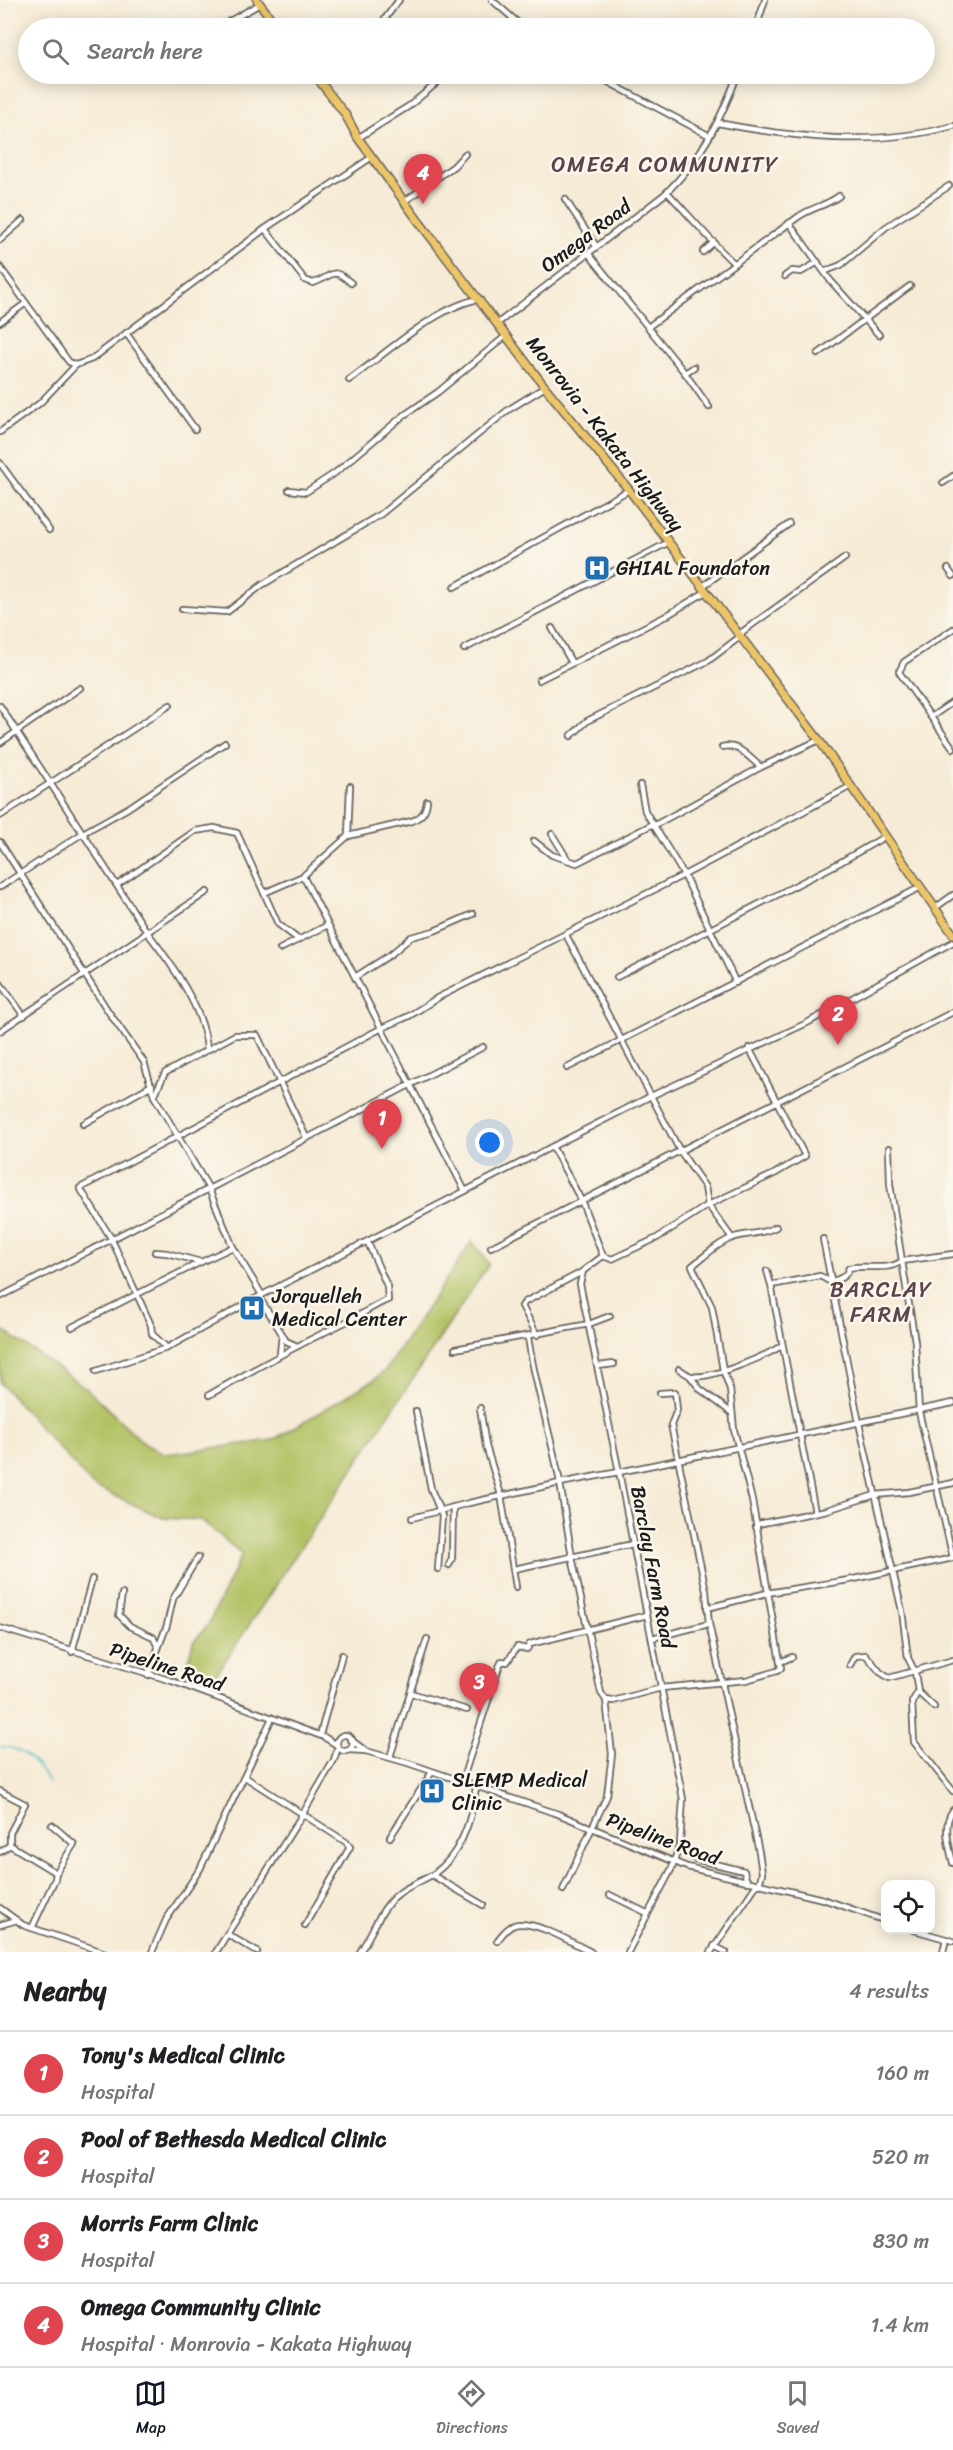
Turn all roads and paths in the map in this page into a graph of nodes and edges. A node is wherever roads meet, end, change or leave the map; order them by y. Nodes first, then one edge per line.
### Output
1 (399, 0) edge
2 (492, 0) edge
3 (765, 0) edge
4 (258, 2) edge
5 (233, 18) edge
6 (270, 18) edge
7 (386, 18) edge
8 (511, 18) edge
9 (759, 18) edge
10 (322, 84) edge
11 (436, 84) edge
12 (612, 84) edge
13 (734, 84) edge
14 (718, 123) junction
15 (953, 126) edge
16 (710, 136) junction
17 (358, 138) junction
18 (465, 154) dead end
19 (372, 157) junction
20 (948, 186) dead end
21 (667, 192) junction
22 (839, 196) dead end
23 (565, 200) dead end
24 (405, 201) junction
25 (23, 220) dead end
26 (789, 224) junction
27 (265, 229) junction
28 (0, 240) edge
29 (714, 242) junction
30 (596, 246) junction
31 (703, 252) dead end
32 (588, 253) junction
33 (734, 262) junction
34 (818, 262) junction
35 (0, 267) edge
36 (826, 271) junction
37 (785, 276) dead end
38 (351, 283) dead end
39 (910, 286) dead end
40 (480, 299) junction
41 (26, 303) junction
42 (865, 319) junction
43 (0, 322) edge
44 (498, 323) junction
45 (648, 327) junction
46 (126, 333) junction
47 (507, 335) junction
48 (879, 335) dead end
49 (818, 354) dead end
50 (76, 365) junction
51 (694, 367) dead end
52 (685, 373) junction
53 (349, 380) dead end
54 (545, 387) junction
55 (709, 407) dead end
56 (195, 429) dead end
57 (0, 432) edge
58 (0, 463) edge
59 (953, 476) edge
60 (944, 483) dead end
61 (290, 490) dead end
62 (629, 490) junction
63 (789, 524) dead end
64 (49, 530) dead end
65 (669, 542) junction
66 (845, 558) dead end
67 (948, 569) dead end
68 (953, 576) edge
69 (454, 587) dead end
70 (705, 589) junction
71 (183, 609) dead end
72 (552, 628) dead end
73 (953, 629) edge
74 (741, 636) junction
75 (464, 649) dead end
76 (572, 663) junction
77 (539, 680) dead end
78 (80, 688) dead end
79 (953, 702) edge
80 (170, 705) dead end
81 (0, 706) edge
82 (931, 717) junction
83 (17, 732) junction
84 (571, 736) dead end
85 (819, 740) junction
86 (0, 743) edge
87 (225, 743) dead end
88 (722, 747) dead end
89 (953, 748) edge
90 (761, 768) junction
91 (51, 784) junction
92 (640, 785) dead end
93 (852, 785) junction
94 (350, 786) dead end
95 (427, 801) dead end
96 (0, 816) edge
97 (654, 825) junction
98 (83, 833) junction
99 (552, 834) dead end
100 (348, 836) junction
101 (884, 837) junction
102 (534, 841) dead end
103 (0, 842) edge
104 (568, 860) junction
105 (21, 874) junction
106 (684, 875) junction
107 (303, 876) junction
108 (117, 885) junction
109 (0, 887) edge
110 (919, 888) junction
111 (207, 892) dead end
112 (264, 893) junction
113 (953, 895) edge
114 (935, 908) junction
115 (472, 914) dead end
116 (328, 925) junction
117 (709, 931) junction
118 (147, 932) junction
119 (953, 934) edge
120 (566, 935) junction
121 (299, 940) junction
122 (953, 942) edge
123 (280, 949) dead end
124 (86, 974) junction
125 (355, 977) junction
126 (618, 977) dead end
127 (0, 983) edge
128 (736, 983) junction
129 (953, 1012) edge
130 (24, 1016) junction
131 (380, 1029) junction
132 (0, 1031) edge
133 (622, 1042) junction
134 (483, 1047) dead end
135 (749, 1048) junction
136 (207, 1050) junction
137 (567, 1068) dead end
138 (281, 1082) junction
139 (409, 1083) junction
140 (152, 1085) junction
141 (154, 1096) junction
142 (651, 1096) junction
143 (777, 1102) junction
144 (83, 1124) dead end
145 (306, 1137) junction
146 (177, 1138) junction
147 (553, 1148) junction
148 (889, 1148) dead end
149 (680, 1151) junction
150 (208, 1187) junction
151 (465, 1191) junction
152 (581, 1200) junction
153 (708, 1205) junction
154 (776, 1227) dead end
155 (111, 1238) junction
156 (732, 1238) junction
157 (823, 1239) dead end
158 (368, 1243) junction
159 (233, 1247) junction
160 (491, 1247) dead end
161 (155, 1252) dead end
162 (953, 1254) edge
163 (603, 1256) junction
164 (902, 1261) junction
165 (201, 1263) junction
166 (767, 1270) dead end
167 (583, 1271) junction
168 (832, 1282) junction
169 (771, 1286) junction
170 (137, 1295) junction
171 (261, 1296) junction
172 (0, 1297) edge
173 (610, 1317) dead end
174 (590, 1324) junction
175 (72, 1327) dead end
176 (282, 1334) junction
177 (537, 1335) junction
178 (528, 1337) junction
179 (297, 1346) junction
180 (781, 1346) junction
181 (167, 1348) junction
182 (455, 1349) dead end
183 (280, 1354) junction
184 (614, 1364) dead end
185 (598, 1366) junction
186 (679, 1369) dead end
187 (723, 1370) junction
188 (96, 1371) dead end
189 (690, 1376) junction
190 (660, 1393) dead end
191 (209, 1395) dead end
192 (953, 1403) edge
193 (480, 1408) dead end
194 (416, 1411) dead end
195 (920, 1412) junction
196 (732, 1413) junction
197 (859, 1423) junction
198 (800, 1436) junction
199 (739, 1448) junction
200 (678, 1459) junction
201 (619, 1472) junction
202 (560, 1483) junction
203 (953, 1483) edge
204 (937, 1487) junction
205 (501, 1495) junction
206 (875, 1495) junction
207 (453, 1507) junction
208 (439, 1511) junction
209 (815, 1512) junction
210 (412, 1518) dead end
211 (756, 1527) junction
212 (633, 1544) junction
213 (198, 1557) dead end
214 (572, 1557) junction
215 (953, 1558) edge
216 (449, 1565) dead end
217 (438, 1569) dead end
218 (514, 1569) junction
219 (891, 1570) junction
220 (92, 1580) dead end
221 (516, 1587) dead end
222 (767, 1593) junction
223 (122, 1594) dead end
224 (707, 1608) junction
225 (647, 1615) junction
226 (709, 1624) junction
227 (1, 1630) edge
228 (588, 1630) junction
229 (652, 1638) junction
230 (427, 1640) dead end
231 (158, 1647) junction
232 (72, 1652) junction
233 (342, 1655) dead end
234 (792, 1657) dead end
235 (953, 1660) edge
236 (780, 1662) junction
237 (850, 1665) dead end
238 (915, 1672) junction
239 (148, 1675) junction
240 (722, 1682) junction
241 (662, 1688) junction
242 (918, 1692) junction
243 (411, 1693) junction
244 (606, 1700) junction
245 (934, 1707) dead end
246 (467, 1710) dead end
247 (272, 1718) junction
248 (322, 1736) junction
249 (340, 1737) junction
250 (351, 1740) junction
251 (337, 1746) junction
252 (348, 1750) junction
253 (366, 1751) junction
254 (390, 1758) junction
255 (334, 1760) junction
256 (432, 1772) junction
257 (245, 1777) junction
258 (462, 1781) junction
259 (476, 1787) junction
260 (0, 1791) edge
261 (953, 1791) edge
262 (953, 1810) edge
263 (302, 1815) junction
264 (52, 1825) dead end
265 (592, 1828) junction
266 (390, 1837) dead end
267 (10, 1845) junction
268 (0, 1852) edge
269 (686, 1853) dead end
270 (673, 1860) junction
271 (953, 1863) edge
272 (56, 1873) junction
273 (432, 1875) junction
274 (747, 1882) junction
275 (758, 1885) junction
276 (563, 1890) dead end
277 (610, 1895) dead end
278 (483, 1905) dead end
279 (0, 1908) edge
280 (647, 1913) junction
281 (17, 1920) junction
282 (881, 1920) edge
283 (0, 1924) edge
284 (305, 1925) dead end
285 (32, 1928) junction
286 (227, 1934) junction
287 (930, 1934) edge
288 (946, 1939) junction
289 (496, 1941) dead end
290 (953, 1941) edge
291 (714, 1946) junction
292 (103, 1952) edge
293 (152, 1952) edge
294 (216, 1952) edge
295 (257, 1952) edge
296 (360, 1952) edge
297 (591, 1952) edge
298 (628, 1952) edge
299 (711, 1952) edge
300 (726, 1952) edge
301 (943, 1952) edge

1 - 7 street
2 - 8 street
3 - 9 street
4 - 5 street
4 - 6 highway
10 - 17 highway, Monrovia - Kakata Highway
11 - 17 street
12 - 16 street
13 - 14 street, Omega Road
14 - 15 street
14 - 16 street, Omega Road
16 - 21 street, Omega Road
17 - 19 highway, Monrovia - Kakata Highway
18 - 24 street
19 - 24 highway, Monrovia - Kakata Highway
19 - 27 street
20 - 36 street
21 - 29 street
21 - 30 street, Omega Road
22 - 26 street
23 - 30 street
24 - 40 highway, Monrovia - Kakata Highway
25 - 28 street
26 - 33 street
26 - 34 street
27 - 38 street
27 - 46 street
29 - 31 street
29 - 33 street
30 - 32 street, Omega Road
32 - 44 street, Omega Road
32 - 45 street
33 - 45 street
34 - 36 street
34 - 37 street
35 - 41 street
36 - 42 street
39 - 42 street
40 - 44 highway, Monrovia - Kakata Highway
40 - 53 street
41 - 43 street
41 - 50 street
42 - 48 street
42 - 49 street
44 - 47 highway, Monrovia - Kakata Highway
45 - 52 street
46 - 50 street
46 - 56 street
47 - 54 highway, Monrovia - Kakata Highway
47 - 61 street
50 - 57 street
51 - 52 street
52 - 55 street
54 - 62 highway, Monrovia - Kakata Highway
54 - 71 street
58 - 64 street
59 - 60 street
62 - 65 highway, Monrovia - Kakata Highway
62 - 69 street
63 - 70 street
65 - 70 highway, Monrovia - Kakata Highway
65 - 75 street
66 - 74 street
67 - 68 street
70 - 74 highway, Monrovia - Kakata Highway
70 - 76 street
72 - 76 street
73 - 82 street
74 - 84 street
74 - 85 highway, Monrovia - Kakata Highway
76 - 77 street
78 - 83 street
79 - 82 street
80 - 91 street
81 - 83 street
82 - 89 street
83 - 86 street
83 - 91 street
85 - 90 street
85 - 93 highway, Monrovia - Kakata Highway
87 - 98 street
88 - 90 street
90 - 97 street
91 - 96 street
91 - 98 street
92 - 97 street
93 - 101 highway, Monrovia - Kakata Highway
93 - 106 street
94 - 100 street
95 - 100 street
97 - 104 street
97 - 106 street
98 - 105 street
98 - 108 street
99 - 104 street
100 - 107 street
101 - 110 highway, Monrovia - Kakata Highway
101 - 117 street
102 - 104 street
103 - 105 street
105 - 109 street
105 - 124 street
106 - 117 street
106 - 120 street
107 - 112 street
107 - 116 street
108 - 112 street
108 - 118 street
110 - 114 highway, Monrovia - Kakata Highway
110 - 128 street
111 - 118 street
112 - 121 street
113 - 114 street
114 - 119 highway, Monrovia - Kakata Highway
115 - 125 street
116 - 121 street
116 - 125 street
117 - 126 street
117 - 128 street
118 - 124 street
118 - 136 street
120 - 131 street
120 - 133 street
121 - 123 street
122 - 135 street
124 - 130 street
124 - 140 street
125 - 131 street
127 - 130 street
128 - 133 street
129 - 143 street
130 - 132 street
131 - 138 street
131 - 139 street
133 - 137 street
133 - 142 street
134 - 139 street
135 - 142 street
135 - 143 street
136 - 138 street
136 - 141 street
138 - 145 street
138 - 146 street
139 - 145 street
139 - 151 street
140 - 141 street
140 - 144 street
141 - 146 street
142 - 147 street
142 - 149 street
143 - 149 street
143 - 153 street
145 - 150 street
146 - 150 street
146 - 155 street
147 - 151 street
147 - 152 street
148 - 164 street
149 - 152 street
149 - 153 street
150 - 155 street
150 - 159 street
151 - 158 street
152 - 160 street
152 - 163 street
153 - 156 street
153 - 163 street
154 - 156 street
155 - 170 street
155 - 172 street
156 - 187 street
157 - 168 street
158 - 171 street
158 - 179 street
159 - 165 street
159 - 171 street
161 - 165 street
162 - 164 street
163 - 167 street
164 - 168 street
164 - 195 street
165 - 170 street
166 - 169 street
167 - 174 street
167 - 177 street
168 - 169 street
168 - 197 street
169 - 180 street
170 - 175 street
170 - 181 street
171 - 176 street
171 - 181 street
173 - 174 street
174 - 177 street
174 - 185 street
176 - 179 street
176 - 183 street
177 - 178 street
178 - 182 street
178 - 202 street
179 - 183 street
180 - 187 street
180 - 198 street
181 - 188 street
183 - 191 street
184 - 185 street
185 - 201 street
186 - 189 street
187 - 189 street
187 - 196 street
189 - 196 street
190 - 200 street
192 - 195 street, Barclay Farm Road
193 - 205 street
194 - 208 street
195 - 197 street, Barclay Farm Road
195 - 204 street
196 - 199 street
197 - 198 street, Barclay Farm Road
197 - 206 street
198 - 199 street, Barclay Farm Road
198 - 209 street
199 - 200 street, Barclay Farm Road
199 - 211 street
200 - 201 street, Barclay Farm Road
200 - 224 street
201 - 202 street
201 - 212 street, Barclay Farm Road
202 - 205 street
202 - 214 street
203 - 204 street
204 - 206 street
204 - 215 street
205 - 207 street
205 - 218 street
206 - 209 street
206 - 219 street
207 - 208 street
207 - 216 street
208 - 210 street
208 - 217 street
209 - 211 street
211 - 222 street
212 - 214 street
212 - 225 street, Barclay Farm Road
213 - 231 street
214 - 218 street
214 - 228 street
215 - 219 street
218 - 221 street
219 - 222 street
219 - 238 street
220 - 232 street
222 - 224 street
222 - 236 street
223 - 231 street
224 - 226 street
225 - 228 street
225 - 229 street, Barclay Farm Road
226 - 229 street
226 - 240 street
227 - 232 street, Pipeline Road
228 - 244 street
228 - 258 street
229 - 241 street, Barclay Farm Road
230 - 243 street
231 - 239 street
232 - 239 street, Pipeline Road
233 - 248 street
234 - 236 street
235 - 238 street
236 - 240 street
237 - 238 street
238 - 242 street
239 - 247 street, Pipeline Road
240 - 241 street
240 - 275 street
241 - 244 street
241 - 270 street, Barclay Farm Road
242 - 245 street
242 - 261 street
243 - 246 street
243 - 254 street
244 - 265 street
247 - 248 street, Pipeline Road
247 - 257 street
248 - 249 street, Pipeline Road
248 - 251 street, Pipeline Road
249 - 250 street, Pipeline Road
249 - 251 street
250 - 252 street
250 - 253 street, Pipeline Road
251 - 252 street, Pipeline Road
251 - 255 street
252 - 253 street, Pipeline Road
252 - 255 street
253 - 254 street, Pipeline Road
254 - 256 street, Pipeline Road
255 - 263 street
256 - 258 street, Pipeline Road
256 - 266 street
257 - 263 street
257 - 293 street
258 - 259 street, Pipeline Road
259 - 265 street, Pipeline Road
259 - 273 street
260 - 267 street
262 - 271 street
263 - 284 street
263 - 286 street
264 - 272 street
265 - 270 street, Pipeline Road
265 - 276 street
267 - 268 street
267 - 272 street
269 - 274 street
270 - 274 street, Pipeline Road
270 - 280 street, Barclay Farm Road
272 - 285 street
273 - 278 street
273 - 296 street
274 - 275 street, Pipeline Road
275 - 282 street, Pipeline Road
275 - 291 street
277 - 280 street
279 - 281 street
280 - 298 street, Barclay Farm Road
281 - 283 street
281 - 285 street
285 - 292 street
286 - 294 street
286 - 295 street
287 - 288 street
288 - 290 street
288 - 301 street
289 - 297 street
291 - 299 street
291 - 300 street

